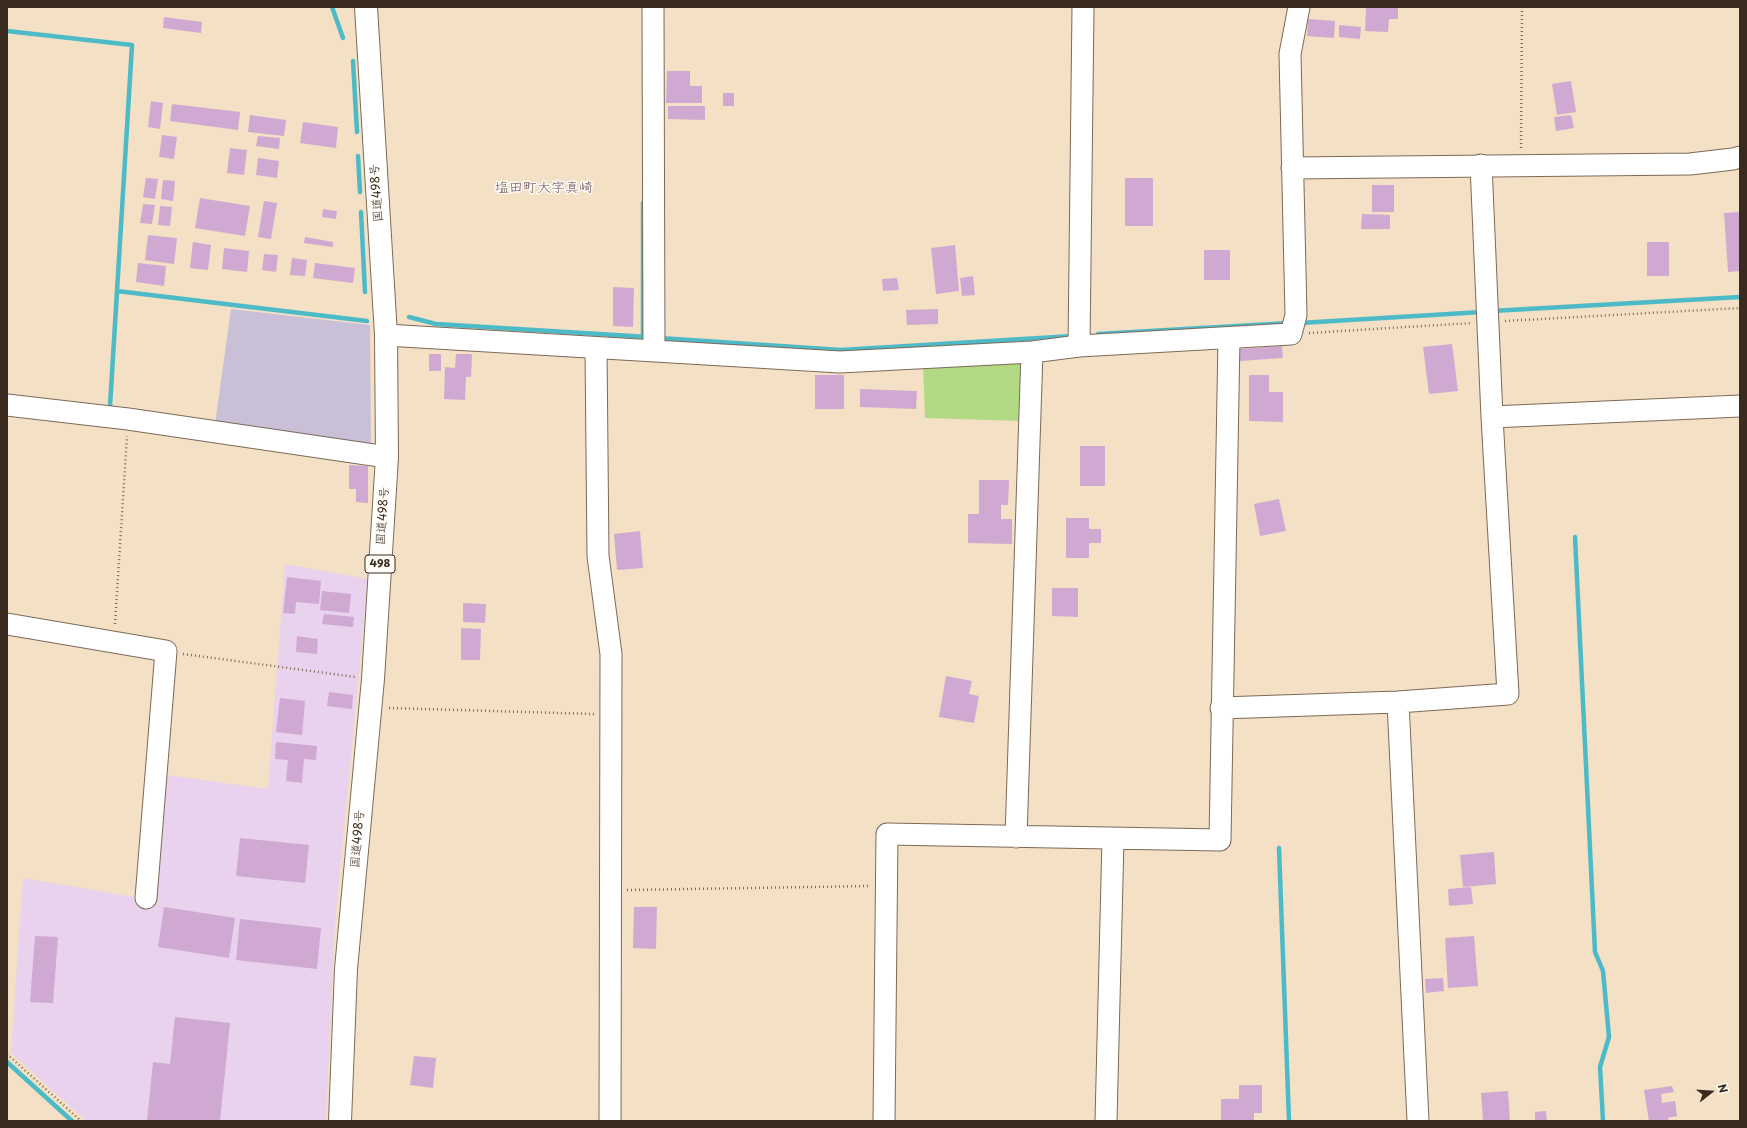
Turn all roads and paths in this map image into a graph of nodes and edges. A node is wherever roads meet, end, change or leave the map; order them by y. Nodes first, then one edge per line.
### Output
1 (366, 7) edge
2 (653, 7) edge
3 (1083, 7) edge
4 (1299, 7) edge
5 (1522, 7) edge
6 (1740, 156) edge
7 (1481, 165) junction
8 (1521, 165) junction
9 (1292, 168) junction
10 (1740, 308) edge
11 (1488, 322) junction
12 (1293, 325) junction
13 (386, 335) junction
14 (1229, 338) junction
15 (1079, 346) junction
16 (596, 348) junction
17 (654, 351) junction
18 (1032, 352) junction
19 (7, 405) edge
20 (1740, 406) edge
21 (1492, 417) junction
22 (128, 419) junction
23 (387, 457) junction
24 (7, 624) edge
25 (114, 642) junction
26 (166, 652) junction
27 (373, 679) junction
28 (1398, 702) junction
29 (370, 707) junction
30 (1221, 708) junction
31 (611, 715) junction
32 (1016, 837) junction
33 (1113, 839) junction
34 (886, 886) junction
35 (611, 890) junction
36 (146, 898) dead end
37 (7, 1054) edge
38 (81, 1121) edge
39 (340, 1121) edge
40 (610, 1121) edge
41 (884, 1121) edge
42 (1106, 1121) edge
43 (1418, 1121) edge

1 - 13 highway, 国道498号 / 498
2 - 17 street
3 - 15 street
4 - 9 street
5 - 8 path
6 - 8 street
7 - 8 street
7 - 9 street
7 - 11 street
9 - 12 street
10 - 11 path
11 - 12 path
11 - 21 street
12 - 14 street
13 - 16 street
13 - 23 highway, 国道498号 / 498
14 - 15 street
14 - 30 street
15 - 18 street
16 - 17 street
16 - 31 street
17 - 18 street
18 - 32 street
19 - 22 street
20 - 21 street
21 - 28 street
22 - 23 street
22 - 25 path
23 - 27 highway, 国道498号 / 498
24 - 25 street
25 - 26 street
26 - 27 path
26 - 36 street
27 - 29 highway, 国道498号 / 498
28 - 30 street
28 - 43 street
29 - 31 path
29 - 39 highway, 国道498号 / 498
30 - 33 street
31 - 35 street
32 - 33 street
32 - 34 street
33 - 42 street
34 - 35 path
34 - 41 street
35 - 40 street
37 - 38 path

